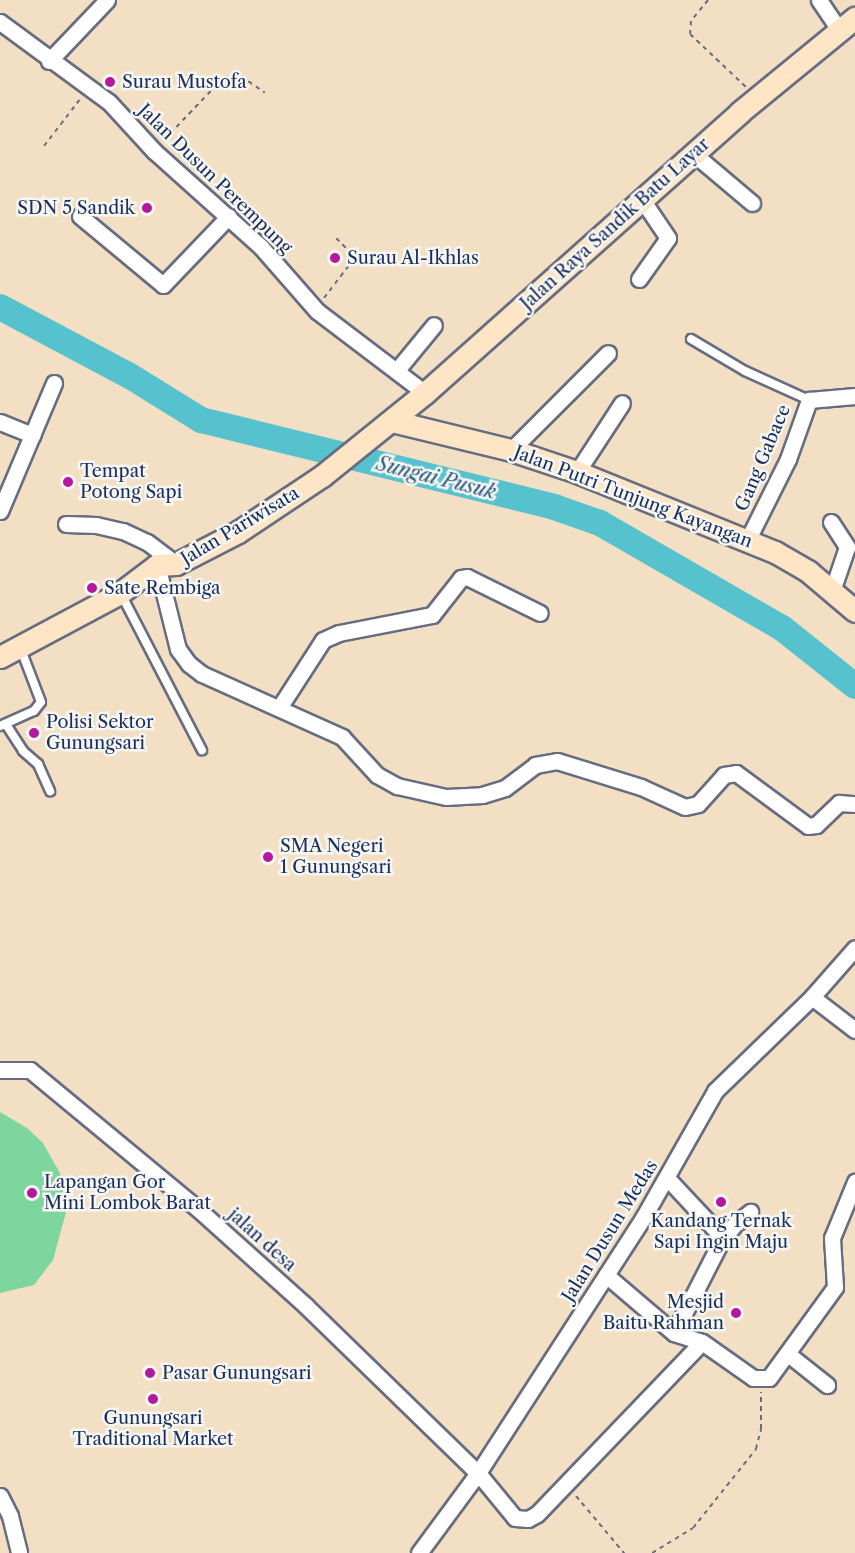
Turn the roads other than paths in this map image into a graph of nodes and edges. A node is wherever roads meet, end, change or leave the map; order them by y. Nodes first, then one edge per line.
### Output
1 (107, 0) edge
2 (819, 0) edge
3 (0, 22) edge
4 (847, 25) edge
5 (50, 62) junction
6 (694, 154) junction
7 (643, 201) junction
8 (752, 203) dead end
9 (80, 216) dead end
10 (229, 216) junction
11 (639, 279) dead end
12 (434, 326) dead end
13 (691, 339) dead end
14 (608, 353) dead end
15 (396, 370) junction
16 (54, 383) dead end
17 (425, 393) junction
18 (855, 396) edge
19 (809, 400) junction
20 (622, 403) dead end
21 (0, 422) edge
22 (380, 431) junction
23 (32, 435) junction
24 (512, 450) junction
25 (577, 472) junction
26 (0, 511) edge
27 (831, 522) dead end
28 (66, 524) dead end
29 (747, 541) junction
30 (166, 565) junction
31 (832, 591) junction
32 (120, 593) junction
33 (855, 611) edge
34 (540, 613) dead end
35 (20, 646) junction
36 (0, 657) edge
37 (279, 708) junction
38 (3, 726) edge
39 (202, 750) dead end
40 (50, 791) dead end
41 (855, 804) edge
42 (855, 948) edge
43 (812, 997) junction
44 (855, 1030) edge
45 (0, 1070) edge
46 (668, 1179) junction
47 (855, 1182) edge
48 (750, 1212) dead end
49 (724, 1239) junction
50 (606, 1275) junction
51 (674, 1333) junction
52 (702, 1342) junction
53 (788, 1354) junction
54 (827, 1385) dead end
55 (478, 1473) junction
56 (0, 1496) edge
57 (19, 1553) edge
58 (419, 1553) edge

1 - 5 street
2 - 4 street
3 - 5 street, Jalan Dusun Perempung
4 - 6 main road, Jalan Raya Sandik Batu Layar
5 - 10 street, Jalan Dusun Perempung
6 - 7 main road, Jalan Raya Sandik Batu Layar
6 - 8 street
7 - 11 street
7 - 17 main road, Jalan Raya Sandik Batu Layar
9 - 10 street
10 - 15 street, Jalan Dusun Perempung
12 - 15 street
13 - 19 lane
14 - 24 street
15 - 17 street, Jalan Dusun Perempung
16 - 23 street
17 - 22 main road, Jalan Raya Sandik Batu Layar
18 - 19 street, Gang Gabace
19 - 29 street, Gang Gabace
20 - 25 street
21 - 23 street
22 - 24 main road, Jalan Putri Tunjung Kayangan
22 - 30 main road, Jalan Pariwisata
23 - 26 street
24 - 25 main road, Jalan Putri Tunjung Kayangan
25 - 29 main road, Jalan Putri Tunjung Kayangan
27 - 31 street
28 - 30 street
29 - 31 main road, Jalan Putri Tunjung Kayangan
30 - 32 main road, Jalan Pariwisata
30 - 37 street
31 - 33 main road, Jalan Putri Tunjung Kayangan
32 - 35 main road, Jalan Pariwisata
32 - 39 lane
34 - 37 street
35 - 36 main road, Jalan Pariwisata
35 - 38 lane
37 - 41 street
38 - 40 lane
42 - 43 street, Jalan Dusun Medas
43 - 44 street
43 - 46 street, Jalan Dusun Medas
45 - 55 street, jalan desa
46 - 49 street
46 - 50 street, Jalan Dusun Medas
47 - 53 street
48 - 49 street
49 - 51 street
50 - 51 street
50 - 55 street, Jalan Dusun Medas
51 - 52 street
52 - 53 street
52 - 55 street, jalan desa
53 - 54 street
55 - 58 street, Jalan Dusun Medas
56 - 57 street

